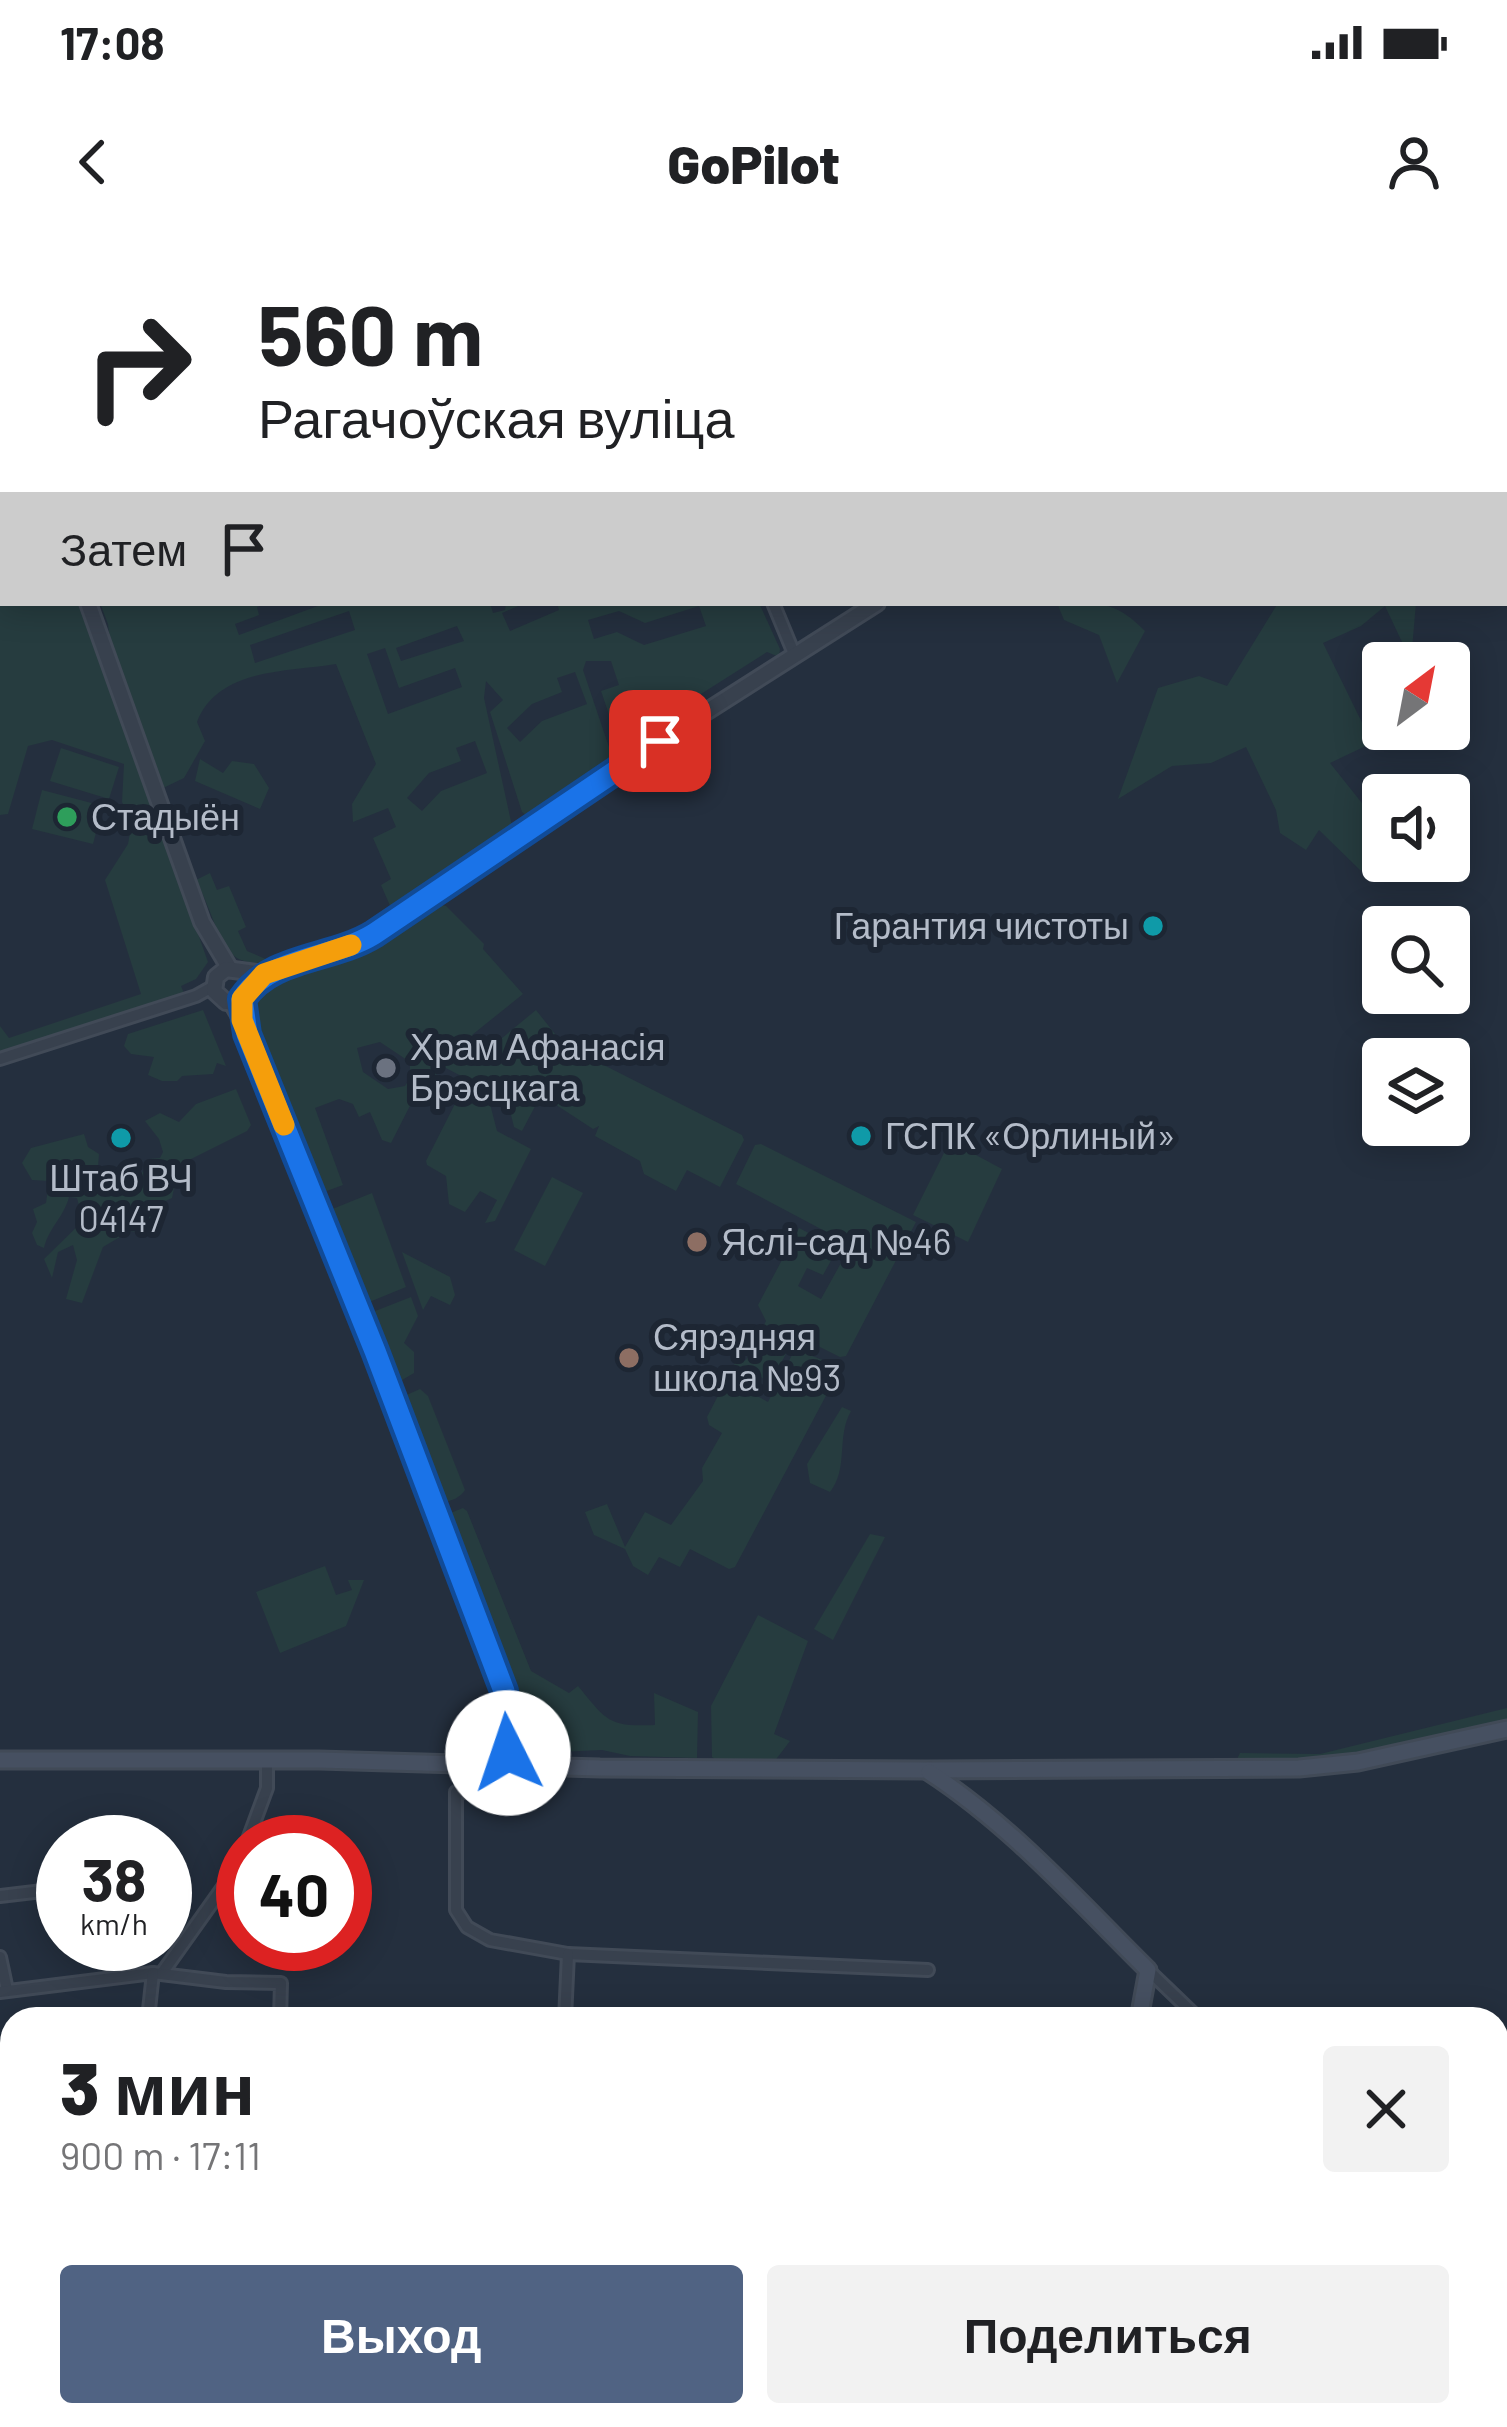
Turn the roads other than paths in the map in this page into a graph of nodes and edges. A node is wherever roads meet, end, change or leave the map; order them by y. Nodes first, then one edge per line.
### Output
1 (89, 606) edge
2 (774, 606) edge
3 (872, 606) edge
4 (795, 656) junction
5 (231, 986) junction
6 (0, 1059) edge
7 (1507, 1729) edge
8 (0, 1760) edge
9 (267, 1760) junction
10 (506, 1766) junction
11 (926, 1770) junction
12 (258, 1815) edge
13 (36, 1892) edge
14 (0, 1896) edge
15 (216, 1896) edge
16 (568, 1954) junction
17 (0, 1957) edge
18 (928, 1970) dead end
19 (1148, 1970) junction
20 (158, 1973) junction
21 (4, 1991) edge
22 (151, 2007) edge
23 (280, 2007) edge
24 (566, 2007) edge
25 (1141, 2007) edge
26 (1187, 2007) edge

1 - 5 street
2 - 4 street
3 - 4 street
4 - 5 street
5 - 6 street
5 - 10 street
7 - 11 main road
8 - 9 main road
9 - 10 main road
9 - 12 street
10 - 11 main road
10 - 16 street
11 - 19 main road
13 - 14 street
15 - 20 street
16 - 18 street
16 - 24 street
17 - 21 street
19 - 25 main road
19 - 26 street
20 - 21 street
20 - 22 street
20 - 23 street

